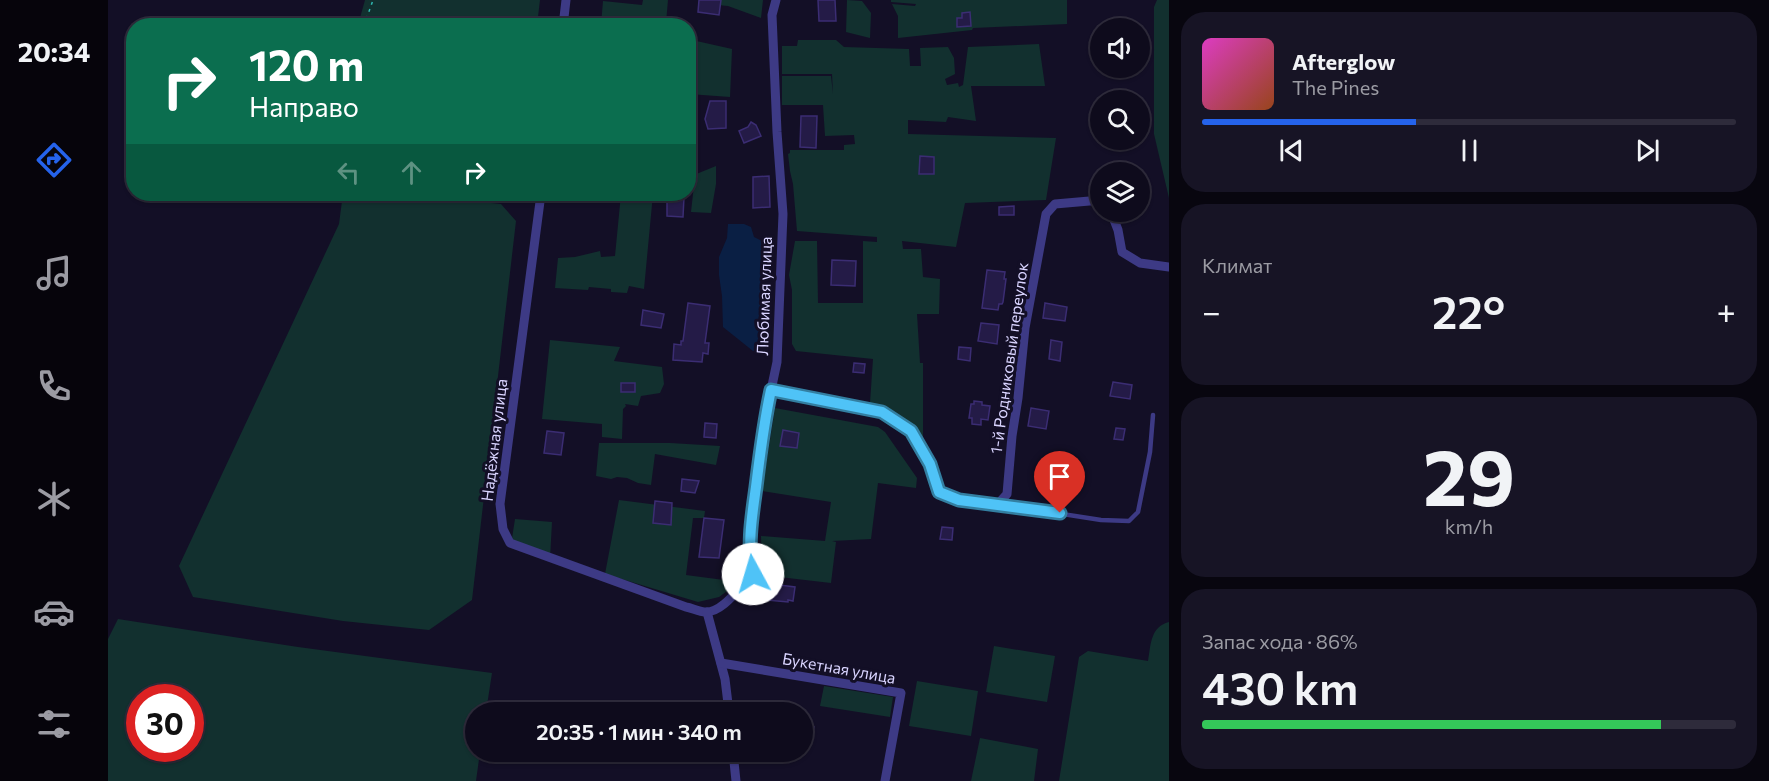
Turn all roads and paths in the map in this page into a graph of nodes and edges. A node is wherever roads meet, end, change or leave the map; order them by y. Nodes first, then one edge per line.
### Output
1 (373, 0) edge
2 (566, 0) edge
3 (776, 0) edge
4 (367, 18) edge
5 (564, 18) edge
6 (540, 201) edge
7 (1090, 201) edge
8 (1115, 222) edge
9 (1169, 267) edge
10 (771, 390) junction
11 (1153, 415) dead end
12 (998, 504) junction
13 (707, 612) junction
14 (720, 663) junction
15 (728, 702) edge
16 (734, 762) edge
17 (736, 781) edge
18 (885, 781) edge

1 - 4 path
2 - 5 street
3 - 10 street, Любимая улица
6 - 13 street, Надёжная улица
7 - 12 street, 1-й Родниковый переулок
8 - 9 street
10 - 12 street
10 - 13 street, Любимая улица
11 - 12 lane
13 - 14 street
14 - 15 street
14 - 18 street, Букетная улица
16 - 17 street

